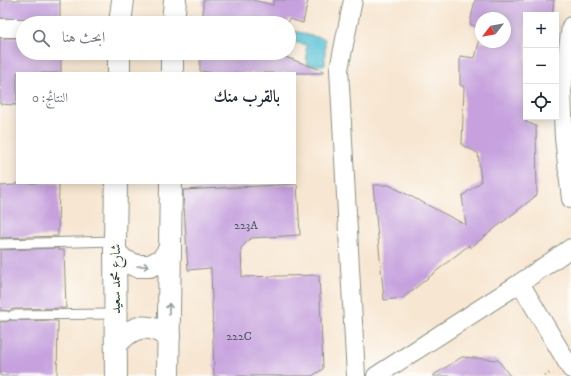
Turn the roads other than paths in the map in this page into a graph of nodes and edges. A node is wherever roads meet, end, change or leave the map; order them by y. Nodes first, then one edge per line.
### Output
1 (123, 0) edge
2 (175, 0) edge
3 (353, 0) edge
4 (121, 16) edge
5 (174, 16) edge
6 (571, 26) edge
7 (0, 28) edge
8 (16, 28) edge
9 (119, 60) edge
10 (172, 60) edge
11 (119, 72) edge
12 (172, 72) edge
13 (116, 184) edge
14 (171, 184) edge
15 (571, 199) edge
16 (0, 244) edge
17 (115, 246) junction
18 (571, 248) edge
19 (170, 249) junction
20 (520, 283) junction
21 (116, 314) junction
22 (6, 316) edge
23 (169, 337) junction
24 (116, 345) junction
25 (571, 370) edge
26 (116, 376) edge
27 (168, 376) edge
28 (356, 376) edge
29 (376, 376) edge

1 - 4 street
2 - 5 street
3 - 28 street
6 - 15 street
7 - 8 street
9 - 11 street
10 - 12 street
13 - 17 street, شارع محمد سعيد
14 - 19 street
16 - 17 lane
17 -> 19 street
17 - 21 street, شارع محمد سعيد
18 - 20 street
23 -> 19 street
20 - 25 street
20 - 29 street
21 - 22 lane
21 - 24 street, شارع محمد سعيد
23 - 24 street
23 - 27 street
24 - 26 street, شارع محمد سعيد

